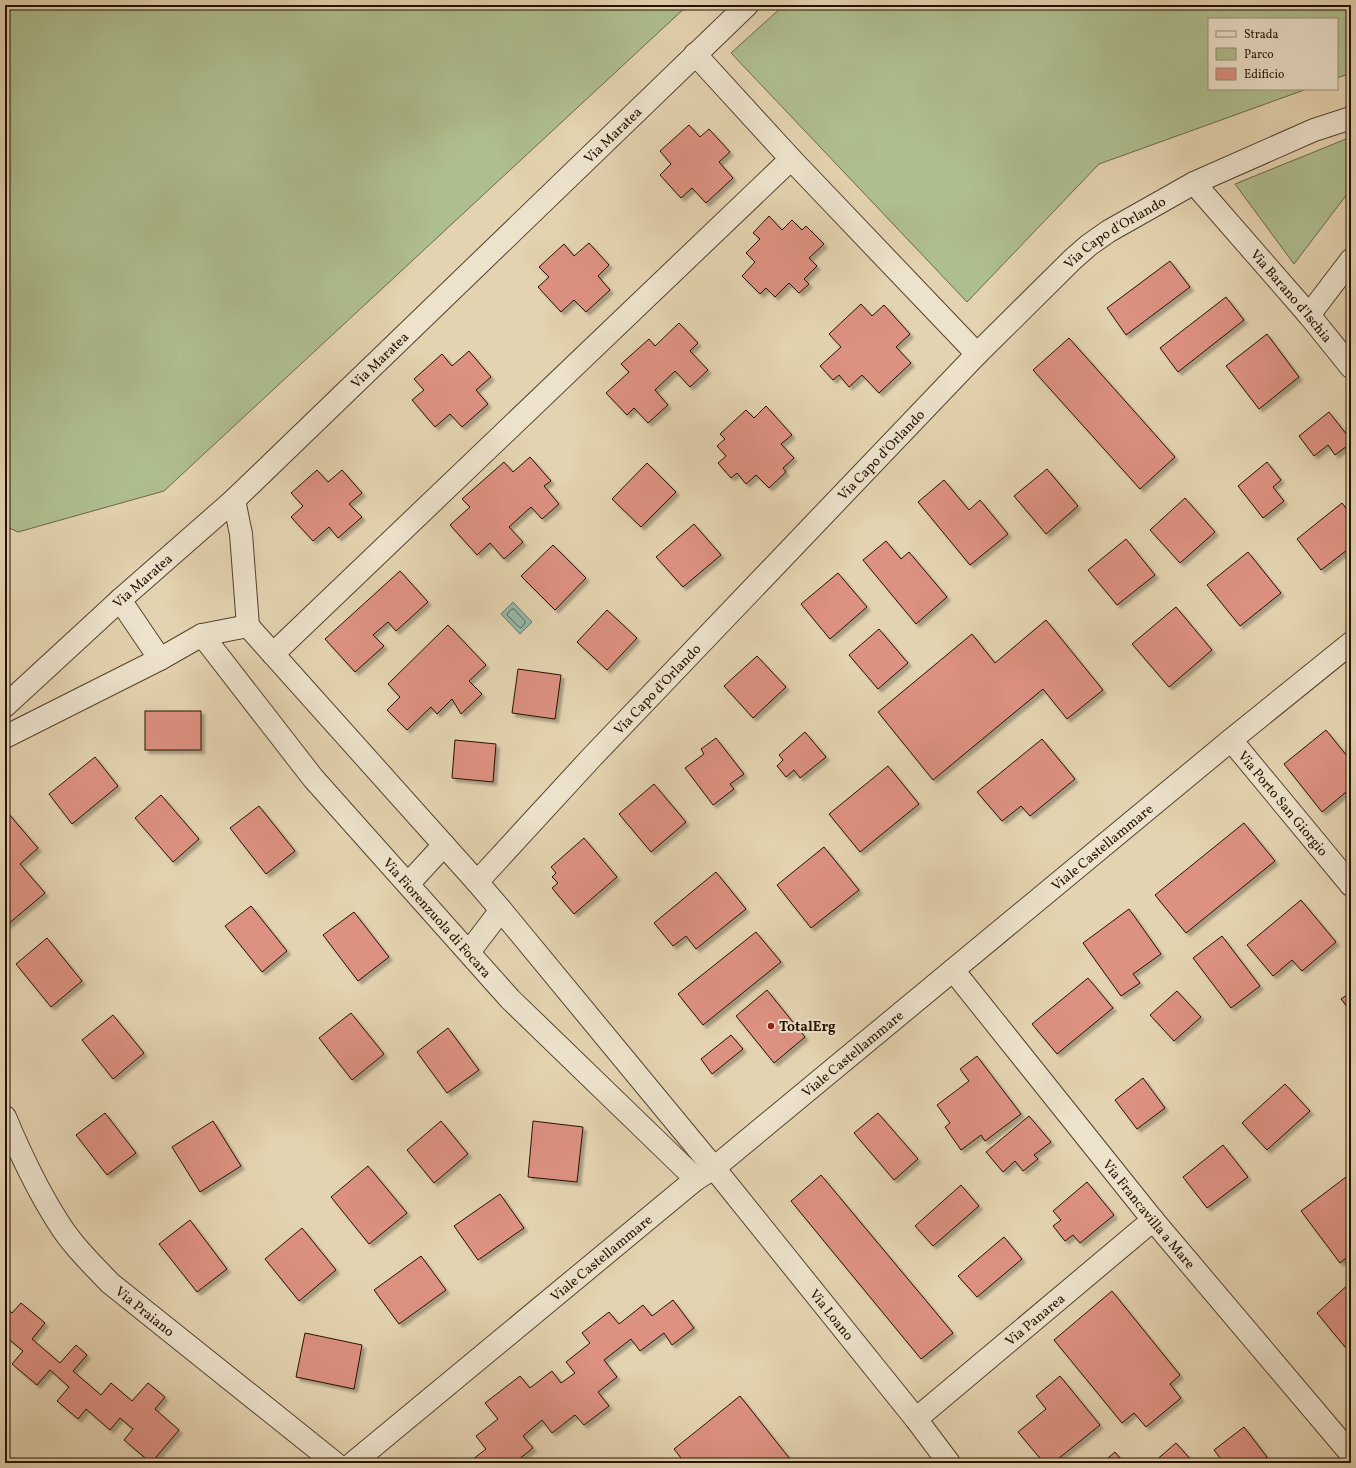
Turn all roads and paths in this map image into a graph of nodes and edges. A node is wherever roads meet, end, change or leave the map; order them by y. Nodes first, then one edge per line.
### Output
1 (747, 5) edge
2 (695, 54) junction
3 (1351, 118) edge
4 (791, 160) junction
5 (1194, 183) junction
6 (1351, 260) edge
7 (1309, 315) junction
8 (978, 354) junction
9 (1351, 367) edge
10 (234, 500) junction
11 (120, 600) junction
12 (248, 626) junction
13 (202, 635) junction
14 (1351, 643) edge
15 (273, 654) junction
16 (160, 659) junction
17 (5, 706) edge
18 (5, 737) edge
19 (1231, 740) junction
20 (444, 845) junction
21 (477, 882) junction
22 (408, 884) junction
23 (1351, 885) edge
24 (501, 910) junction
25 (469, 952) junction
26 (953, 970) junction
27 (5, 1117) edge
28 (714, 1168) junction
29 (696, 1179) junction
30 (1153, 1220) junction
31 (916, 1419) junction
32 (1351, 1454) edge
33 (335, 1463) edge
34 (353, 1463) edge
35 (949, 1463) edge

1 - 2 street, Via Maratea
2 - 4 street
2 - 10 street, Via Maratea
3 - 5 street, Via Capo d'Orlando
4 - 8 street
4 - 15 street
5 - 7 street, Via Barano d'Ischia
5 - 8 street, Via Capo d'Orlando
6 - 7 street
7 - 9 street, Via Barano d'Ischia
8 - 21 street, Via Capo d'Orlando
10 - 11 street, Via Maratea
10 - 12 street
11 - 16 street
11 - 17 street, Via Maratea
12 - 13 street
12 - 15 street
13 - 16 street
13 - 22 street, Via Fiorenzuola di Focara
14 - 19 street, Viale Castellammare
15 - 20 street
16 - 18 street
19 - 23 street, Via Porto San Giorgio
19 - 26 street, Viale Castellammare
20 - 21 street
20 - 22 street
21 - 24 street
22 - 25 street, Via Fiorenzuola di Focara
24 - 25 street
24 - 28 street
25 - 29 street, Via Fiorenzuola di Focara
26 - 28 street, Viale Castellammare
26 - 30 street, Via Francavilla a Mare
27 - 33 street, Via Praiano
28 - 29 street, Viale Castellammare
28 - 31 street, Via Loano
29 - 34 street, Viale Castellammare
30 - 31 street, Via Panarea
30 - 32 street, Via Francavilla a Mare
31 - 35 street, Via Loano

